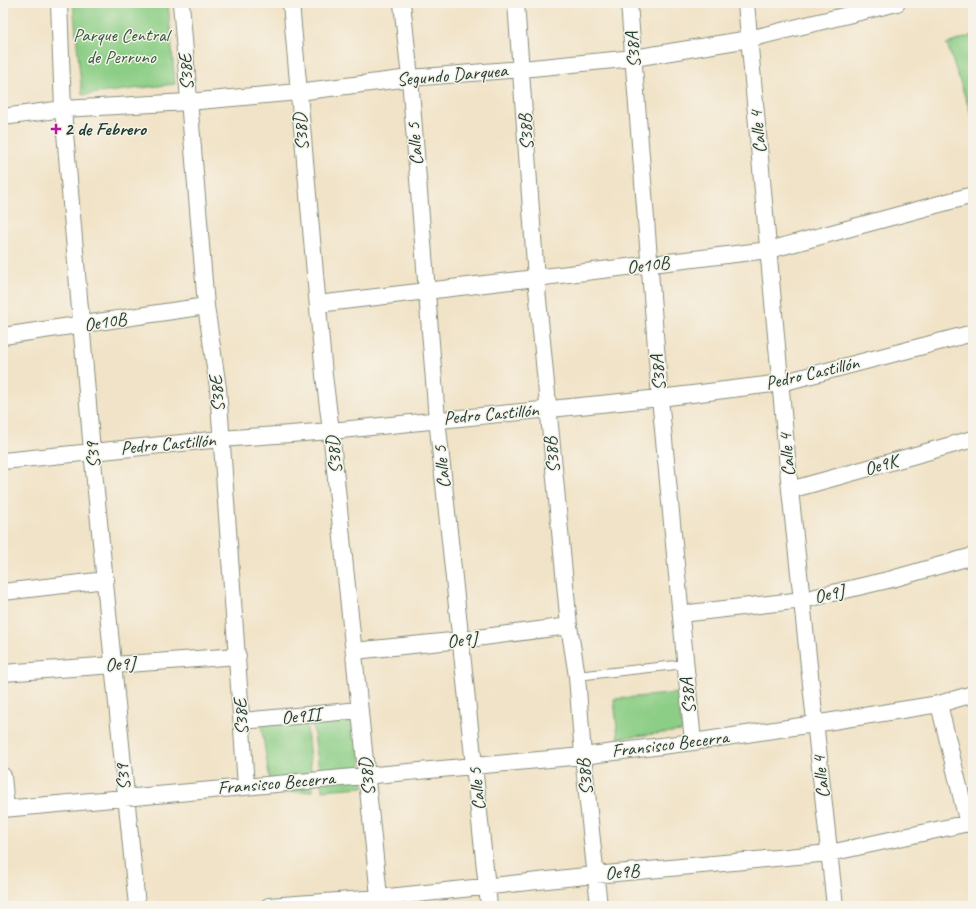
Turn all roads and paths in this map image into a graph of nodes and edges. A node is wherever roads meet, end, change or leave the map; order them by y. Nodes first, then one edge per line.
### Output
1 (59, 3) edge
2 (181, 3) edge
3 (291, 3) edge
4 (402, 3) edge
5 (516, 3) edge
6 (629, 3) edge
7 (746, 3) edge
8 (897, 3) edge
9 (749, 39) junction
10 (634, 58) junction
11 (522, 69) junction
12 (410, 78) junction
13 (298, 92) junction
14 (188, 102) junction
15 (63, 109) junction
16 (3, 117) edge
17 (973, 195) edge
18 (769, 250) junction
19 (649, 265) junction
20 (536, 278) junction
21 (427, 291) junction
22 (318, 304) junction
23 (206, 306) junction
24 (82, 326) junction
25 (973, 333) edge
26 (3, 336) edge
27 (781, 383) junction
28 (660, 398) junction
29 (548, 409) junction
30 (437, 419) junction
31 (332, 431) junction
32 (221, 439) junction
33 (973, 439) edge
34 (92, 451) junction
35 (3, 461) edge
36 (790, 490) junction
37 (973, 556) edge
38 (106, 580) junction
39 (3, 592) edge
40 (803, 600) junction
41 (681, 614) junction
42 (569, 626) junction
43 (461, 640) junction
44 (354, 651) junction
45 (238, 656) junction
46 (112, 664) junction
47 (685, 664) junction
48 (3, 673) edge
49 (577, 676) junction
50 (973, 694) edge
51 (939, 704) junction
52 (360, 710) junction
53 (242, 721) junction
54 (814, 724) junction
55 (693, 742) junction
56 (583, 756) junction
57 (474, 765) junction
58 (366, 775) junction
59 (3, 776) edge
60 (246, 786) junction
61 (125, 796) junction
62 (5, 808) edge
63 (971, 823) edge
64 (830, 853) junction
65 (595, 875) junction
66 (486, 885) junction
67 (379, 902) edge
68 (137, 906) edge
69 (269, 906) edge
70 (489, 906) edge
71 (599, 906) edge
72 (835, 906) edge

1 - 15 street, S39
2 - 14 street, S38E
3 - 13 street, S38D
4 - 12 street, Calle 5
5 - 11 street, S38B
6 - 10 street, S38A
7 - 9 street, Calle 4
8 - 9 street, Segundo Darquea
9 - 10 street, Segundo Darquea
9 - 18 street, Calle 4
10 - 11 street, Segundo Darquea
10 - 19 street, S38A
11 - 12 street, Segundo Darquea
11 - 20 street, S38B
12 - 13 street, Segundo Darquea
12 - 21 street, Calle 5
13 - 14 street, Segundo Darquea
13 - 22 street, S38D
14 - 15 street, Segundo Darquea
14 - 23 street, S38E
15 - 16 street, Segundo Darquea
15 - 24 street, S39
17 - 18 street, Oe10B
18 - 19 street, Oe10B
18 - 27 street, Calle 4
19 - 20 street, Oe10B
19 - 28 street, S38A
20 - 21 street, Oe10B
20 - 29 street, S38B
21 - 22 street, Oe10B
21 - 30 street, Calle 5
22 - 31 street, S38D
23 - 24 street, Oe10B
23 - 32 street, S38E
24 - 26 street, Oe10B
24 - 34 street, S39
25 - 27 street, Pedro Castillón
27 - 28 street, Pedro Castillón
27 - 36 street, Calle 4
28 - 29 street, Pedro Castillón
28 - 41 street, S38A
29 - 30 street, Pedro Castillón
29 - 42 street, S38B
30 - 31 street, Pedro Castillón
30 - 43 street, Calle 5
31 - 32 street, Pedro Castillón
31 - 44 street, S38D
32 - 34 street, Pedro Castillón
32 - 45 street, S38E
33 - 36 street, Oe9K
34 - 35 street, Pedro Castillón
34 - 38 street, S39
36 - 40 street, Calle 4
37 - 40 street, Oe9J
38 - 39 street
38 - 46 street, S39
40 - 41 street, Oe9J
40 - 54 street, Calle 4
41 - 47 street, S38A
42 - 43 street, Oe9J
42 - 49 street, S38B
43 - 44 street, Oe9J
43 - 57 street, Calle 5
44 - 52 street, S38D
45 - 46 street, Oe9J
45 - 53 street, S38E
46 - 48 street, Oe9J
46 - 61 street, S39
47 - 49 lane
47 - 55 street, S38A
49 - 56 street, S38B
50 - 51 street, Fransisco Becerra
51 - 54 street, Fransisco Becerra
51 - 63 street
52 - 53 street, Oe9II
52 - 58 street, S38D
53 - 60 street, S38E
54 - 55 street, Fransisco Becerra
54 - 64 street, Calle 4
55 - 56 street, Fransisco Becerra
56 - 57 street, Fransisco Becerra
56 - 65 street, S38B
57 - 58 street, Fransisco Becerra
57 - 66 street, Calle 5
58 - 60 street, Fransisco Becerra
58 - 67 street, S38D
59 - 62 street
60 - 61 street, Fransisco Becerra
61 - 62 street, Fransisco Becerra
61 - 68 street, S39
63 - 64 street, Oe9B
64 - 65 street, Oe9B
64 - 72 street, Calle 4
65 - 66 street, Oe9B
65 - 71 street, S38B
66 - 67 street, Oe9B
66 - 70 street, Calle 5
67 - 69 street, Oe9B

